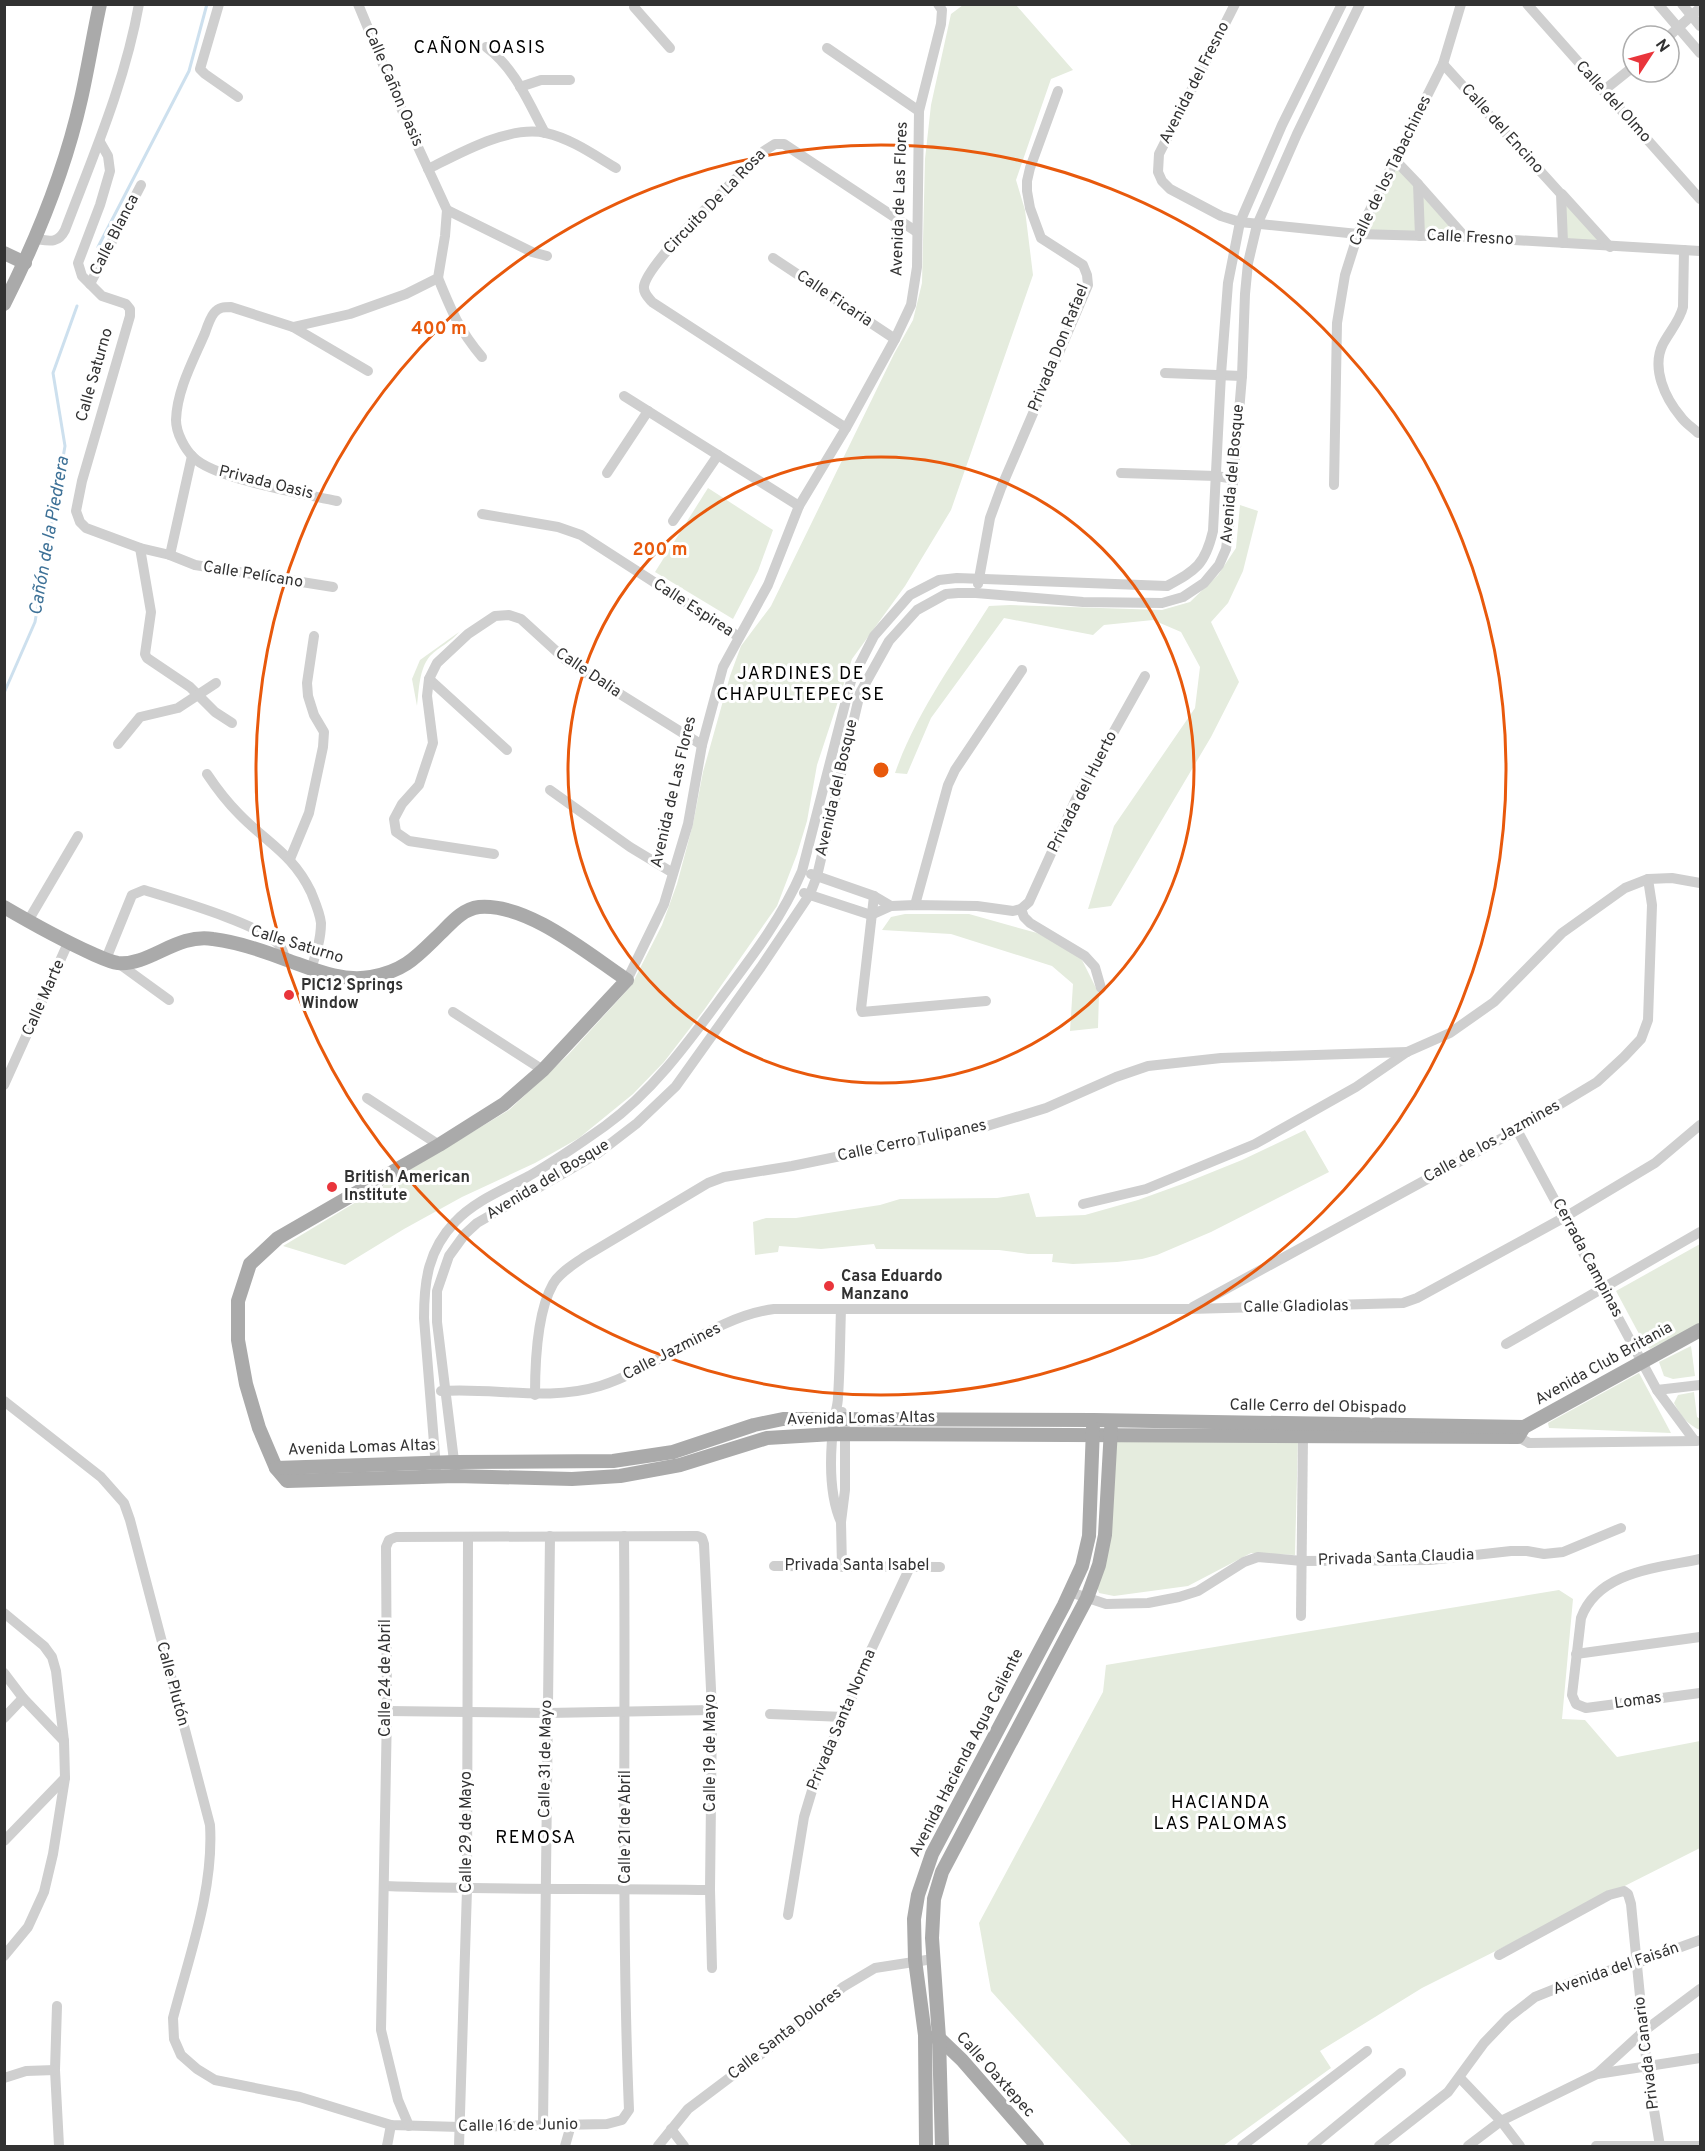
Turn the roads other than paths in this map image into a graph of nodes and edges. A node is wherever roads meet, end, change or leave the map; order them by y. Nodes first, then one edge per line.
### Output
1 (100, 4) edge
2 (138, 4) edge
3 (219, 4) edge
4 (358, 4) edge
5 (938, 4) edge
6 (1235, 4) edge
7 (1342, 4) edge
8 (1360, 4) edge
9 (1461, 4) edge
10 (1527, 4) edge
11 (1658, 4) edge
12 (1682, 4) edge
13 (633, 5) edge
14 (1697, 12) edge
15 (1675, 24) edge
16 (1681, 25) edge
17 (1701, 26) edge
18 (1681, 31) edge
19 (486, 47) dead end
20 (670, 48) dead end
21 (827, 48) dead end
22 (1701, 53) edge
23 (1443, 64) junction
24 (1621, 77) edge
25 (570, 80) dead end
26 (520, 87) junction
27 (1058, 91) dead end
28 (1604, 91) junction
29 (238, 97) dead end
30 (919, 111) junction
31 (545, 133) junction
32 (100, 142) junction
33 (1396, 161) junction
34 (616, 168) dead end
35 (428, 169) junction
36 (1418, 184) junction
37 (141, 185) dead end
38 (1562, 194) junction
39 (1701, 199) edge
40 (447, 210) junction
41 (1240, 222) junction
42 (1257, 225) junction
43 (917, 232) junction
44 (1358, 234) junction
45 (1420, 236) junction
46 (1465, 237) junction
47 (36, 239) junction
48 (1563, 243) junction
49 (1610, 247) junction
50 (1684, 250) junction
51 (1701, 251) edge
52 (4, 253) edge
53 (548, 256) dead end
54 (773, 258) dead end
55 (25, 263) junction
56 (438, 278) junction
57 (90, 284) junction
58 (4, 304) edge
59 (293, 327) junction
60 (895, 339) junction
61 (482, 357) dead end
62 (368, 371) dead end
63 (1165, 373) dead end
64 (1221, 374) junction
65 (1242, 376) junction
66 (624, 396) dead end
67 (648, 411) junction
68 (846, 428) junction
69 (1698, 433) dead end
70 (718, 455) junction
71 (192, 456) junction
72 (607, 473) dead end
73 (1121, 473) dead end
74 (1216, 476) junction
75 (1235, 479) junction
76 (1334, 485) dead end
77 (337, 501) dead end
78 (799, 506) junction
79 (482, 514) dead end
80 (673, 521) dead end
81 (80, 522) joint
82 (140, 548) junction
83 (170, 555) junction
84 (979, 578) junction
85 (333, 587) dead end
86 (976, 593) junction
87 (314, 636) dead end
88 (739, 637) junction
89 (1022, 670) dead end
90 (1145, 676) dead end
91 (429, 679) junction
92 (216, 683) dead end
93 (199, 696) junction
94 (232, 723) dead end
95 (118, 744) dead end
96 (702, 745) junction
97 (507, 750) dead end
98 (207, 774) dead end
99 (550, 790) dead end
100 (78, 836) dead end
101 (494, 854) dead end
102 (290, 859) junction
103 (802, 871) junction
104 (673, 873) junction
105 (817, 876) junction
106 (1648, 879) junction
107 (1701, 883) edge
108 (795, 890) junction
109 (810, 894) junction
110 (874, 896) junction
111 (915, 905) junction
112 (891, 906) junction
113 (4, 907) edge
114 (1021, 909) junction
115 (871, 915) junction
116 (28, 921) junction
117 (68, 943) junction
118 (285, 959) junction
119 (112, 961) junction
120 (311, 969) junction
121 (627, 980) junction
122 (1101, 988) dead end
123 (169, 1000) dead end
124 (986, 1001) dead end
125 (453, 1012) dead end
126 (1407, 1052) junction
127 (543, 1070) junction
128 (4, 1085) edge
129 (368, 1098) dead end
130 (1701, 1125) edge
131 (1517, 1130) junction
132 (440, 1145) junction
133 (1083, 1204) dead end
134 (1565, 1217) junction
135 (1701, 1232) edge
136 (1603, 1287) junction
137 (841, 1309) junction
138 (1190, 1309) junction
139 (1701, 1330) edge
140 (1506, 1344) dead end
141 (1642, 1361) junction
142 (1701, 1385) edge
143 (447, 1390) junction
144 (1657, 1390) junction
145 (431, 1392) junction
146 (535, 1395) junction
147 (4, 1401) edge
148 (839, 1419) junction
149 (1094, 1420) junction
150 (1111, 1420) junction
151 (1518, 1430) junction
152 (839, 1434) junction
153 (1093, 1435) junction
154 (1111, 1435) junction
155 (1303, 1435) junction
156 (1697, 1441) edge
157 (436, 1462) junction
158 (454, 1462) junction
159 (276, 1468) junction
160 (456, 1476) junction
161 (437, 1477) junction
162 (833, 1485) junction
163 (845, 1486) junction
164 (842, 1522) junction
165 (1621, 1528) dead end
166 (550, 1536) junction
167 (624, 1536) junction
168 (468, 1537) junction
169 (702, 1538) joint
170 (1701, 1559) edge
171 (1302, 1561) junction
172 (774, 1566) dead end
173 (842, 1567) junction
174 (910, 1567) junction
175 (940, 1567) dead end
176 (1070, 1592) junction
177 (1087, 1598) junction
178 (4, 1613) edge
179 (1301, 1616) dead end
180 (1701, 1636) edge
181 (1576, 1654) junction
182 (4, 1673) edge
183 (1701, 1693) edge
184 (23, 1698) junction
185 (712, 1710) junction
186 (387, 1711) junction
187 (626, 1712) junction
188 (468, 1713) junction
189 (547, 1713) junction
190 (770, 1714) dead end
191 (844, 1717) junction
192 (4, 1718) edge
193 (64, 1741) junction
194 (65, 1778) junction
195 (4, 1841) edge
196 (385, 1886) junction
197 (626, 1888) junction
198 (467, 1889) junction
199 (544, 1889) junction
200 (710, 1890) junction
201 (788, 1915) dead end
202 (1701, 1940) edge
203 (1499, 1955) dead end
204 (4, 1956) edge
205 (933, 1959) junction
206 (915, 1960) junction
207 (1637, 1963) junction
208 (712, 1968) dead end
209 (1701, 1989) edge
210 (57, 2006) dead end
211 (173, 2018) joint
212 (1644, 2031) junction
213 (925, 2035) junction
214 (939, 2038) junction
215 (1367, 2051) dead end
216 (1701, 2058) edge
217 (1647, 2068) junction
218 (55, 2070) junction
219 (1401, 2073) dead end
220 (1597, 2074) junction
221 (4, 2078) edge
222 (1460, 2079) junction
223 (626, 2117) joint
224 (1501, 2121) junction
225 (391, 2125) junction
226 (571, 2125) junction
227 (409, 2126) junction
228 (543, 2126) junction
229 (460, 2127) junction
230 (671, 2129) junction
231 (59, 2146) edge
232 (387, 2146) edge
233 (459, 2146) edge
234 (565, 2146) edge
235 (658, 2146) edge
236 (684, 2146) edge
237 (926, 2146) edge
238 (942, 2146) edge
239 (1036, 2146) edge
240 (1242, 2146) edge
241 (1312, 2146) edge
242 (1379, 2146) edge
243 (1468, 2146) edge
244 (1520, 2146) edge
245 (1596, 2146) edge
246 (1660, 2146) edge
247 (1701, 2146) edge

1 - 47 main road
2 - 32 street
3 - 29 street
4 - 35 street, Calle Cañon Oasis
5 - 30 street, Avenida de Las Flores
6 - 41 street, Avenida del Fresno
7 - 41 street, Avenida del Bosque
8 - 42 street, Avenida del Bosque
9 - 23 street, Calle de los Tabachines
10 - 28 street, Calle del Olmo
11 - 15 street
12 - 14 street
13 - 20 street
14 - 16 street
14 - 17 street
18 - 22 street
19 - 26 street
21 - 30 street
23 - 33 street, Calle de los Tabachines
23 - 38 street, Calle del Encino
24 - 28 street
25 - 26 street
26 - 31 street
27 - 84 street, Privada Don Rafael
28 - 39 street, Calle del Olmo
30 - 43 street, Avenida de Las Flores
31 - 34 street
31 - 35 street
32 - 47 street
32 - 57 street, Calle Saturno
33 - 36 street
33 - 44 street, Calle de los Tabachines
35 - 40 street, Calle Cañon Oasis
36 - 45 street
36 - 46 street
37 - 57 street, Calle Blanca
38 - 48 street
38 - 49 street, Calle del Encino
40 - 53 street
40 - 56 street
41 - 42 street, Calle Fresno
41 - 64 street, Avenida del Bosque
42 - 44 street, Calle Fresno
42 - 65 street, Avenida del Bosque
43 - 60 street, Avenida de Las Flores
43 - 68 street, Circuito De La Rosa
44 - 45 street, Calle Fresno
44 - 76 street, Calle de los Tabachines
45 - 46 street, Calle Fresno
46 - 48 street, Calle Fresno
47 - 55 main road
48 - 49 street, Calle Fresno
49 - 50 street, Calle Fresno
50 - 51 street, Calle Fresno
50 - 69 street
52 - 55 main road
54 - 60 street, Calle Ficaria
55 - 58 main road
56 - 59 street
56 - 61 street
57 - 81 street, Calle Saturno
59 - 62 street
59 - 71 street
60 - 68 street, Avenida de Las Flores
63 - 64 street
64 - 65 street
64 - 74 street, Avenida del Bosque
65 - 75 street, Avenida del Bosque
66 - 67 street
67 - 70 street
67 - 72 street
68 - 78 street, Avenida de Las Flores
70 - 78 street
70 - 80 street
71 - 77 street, Privada Oasis
71 - 83 street
73 - 74 street
74 - 75 street
74 - 84 street, Avenida del Bosque
75 - 86 street, Avenida del Bosque
78 - 88 street, Avenida de Las Flores
79 - 88 street, Calle Espirea
81 - 82 street, Calle Pelícano
82 - 83 street, Calle Pelícano
82 - 93 street
83 - 85 street, Calle Pelícano
84 - 86 street, Privada Don Rafael
84 - 103 street, Avenida del Bosque
86 - 105 street, Avenida del Bosque
87 - 102 street
88 - 96 street, Avenida de Las Flores
89 - 111 street
90 - 114 street, Privada del Huerto
91 - 96 street, Calle Dalia
91 - 97 street
91 - 101 street
92 - 93 street
93 - 94 street
93 - 95 street
96 - 104 street, Avenida de Las Flores
98 - 102 street
99 - 104 street
100 - 116 street
102 - 120 street
103 - 105 street
103 - 108 street, Avenida del Bosque
104 - 121 street, Avenida de Las Flores
105 - 109 street, Avenida del Bosque
105 - 110 street
106 - 107 street
106 - 126 street
106 - 131 street, Calle de los Jazmines
108 - 109 street
108 - 145 street, Avenida del Bosque
109 - 115 street
109 - 143 street, Avenida del Bosque
110 - 112 street
110 - 115 street
111 - 112 street
111 - 114 street
112 - 115 street
113 - 116 main road
114 - 122 street
115 - 124 street
116 - 117 main road
117 - 119 main road
117 - 128 street, Calle Marte
118 - 119 main road, Calle Saturno
118 - 119 street
118 - 120 main road, Calle Saturno
119 - 123 street
120 - 121 main road, Calle Saturno
121 - 127 main road, Avenida de Las Flores
125 - 127 street
126 - 133 street
126 - 146 street, Calle Cerro Tulipanes
127 - 132 main road, Avenida de Las Flores
129 - 132 street
130 - 134 street, Calle Gladiolas
131 - 134 street, Cerrada Campinas
131 - 138 street, Calle de los Jazmines
132 - 159 main road, Avenida de Las Flores
134 - 136 street, Cerrada Campinas
134 - 138 street, Calle Gladiolas
135 - 136 street
136 - 140 street
136 - 141 street, Cerrada Campinas
137 - 138 street, Calle Gladiolas
137 - 146 street, Calle Jazmines
137 - 148 street
139 - 141 main road, Avenida Club Britania
141 - 144 street, Cerrada Campinas
141 - 151 main road, Avenida Club Britania
142 - 144 street
143 - 145 street, Calle Jazmines
143 - 146 street, Calle Jazmines
143 - 158 street, Avenida del Bosque
144 - 156 street, Cerrada Campinas
145 - 157 street, Avenida del Bosque
147 - 211 street, Calle Plutón
148 - 149 main road, Avenida Lomas Altas
148 - 152 street
148 - 158 main road, Avenida Lomas Altas
149 - 150 main road, Avenida Lomas Altas
149 - 153 main road, Avenida Hacienda Agua Caliente
150 - 151 main road, Calle Cerro del Obispado
150 - 154 main road, Avenida Hacienda Agua Caliente
151 - 155 main road, Calle Cerro del Obispado
151 - 156 street, Calle Cerro del Obispado
152 - 153 main road, Avenida Lomas Altas
152 - 160 main road, Avenida Lomas Altas
152 - 162 street
152 - 163 street
153 - 154 main road, Avenida Lomas Altas
153 - 176 main road, Avenida Hacienda Agua Caliente
154 - 155 main road, Calle Cerro del Obispado
154 - 177 main road, Avenida Hacienda Agua Caliente
155 - 171 street
157 - 158 main road, Avenida Lomas Altas
157 - 159 main road, Avenida Lomas Altas
157 - 161 street, Avenida del Bosque
158 - 160 street, Avenida del Bosque
159 - 161 main road, Avenida Lomas Altas
160 - 161 main road, Avenida Lomas Altas
162 - 163 street
162 - 164 street
163 - 164 street
164 - 173 street
165 - 171 street, Privada Santa Claudia
166 - 167 street, Calle 24 de Abril
166 - 168 street, Calle 24 de Abril
166 - 189 street, Calle 31 de Mayo
167 - 169 street, Calle 24 de Abril
167 - 187 street, Calle 21 de Abril
168 - 186 street, Calle 24 de Abril
168 - 188 street, Calle 29 de Mayo
169 - 185 street, Calle 19 de Mayo
170 - 181 street
171 - 177 street, Privada Santa Claudia
171 - 179 street
172 - 173 street, Privada Santa Isabel
173 - 174 street, Privada Santa Isabel
174 - 175 street, Privada Santa Isabel
174 - 191 street, Privada Santa Norma
176 - 177 street, Privada Santa Claudia
176 - 206 main road, Avenida Hacienda Agua Caliente
177 - 205 main road, Avenida Hacienda Agua Caliente
178 - 193 street
180 - 181 street
181 - 183 street, Lomas
182 - 184 street
184 - 192 street
184 - 193 street
185 - 187 street
185 - 200 street, Calle 19 de Mayo
186 - 188 street
186 - 196 street, Calle 24 de Abril
187 - 189 street
187 - 197 street, Calle 21 de Abril
188 - 189 street
188 - 198 street, Calle 29 de Mayo
189 - 199 street, Calle 31 de Mayo
190 - 191 street
191 - 201 street, Privada Santa Norma
193 - 194 street
194 - 195 street
194 - 204 street
196 - 198 street
196 - 227 street, Calle 24 de Abril
197 - 199 street
197 - 200 street
197 - 223 street, Calle 21 de Abril
198 - 199 street
198 - 229 street, Calle 29 de Mayo
199 - 228 street, Calle 31 de Mayo
200 - 208 street, Calle 19 de Mayo
202 - 207 street, Avenida del Faisán
203 - 207 street, Privada Canario
205 - 206 street, Calle Santa Dolores
205 - 214 main road, Avenida Hacienda Agua Caliente
206 - 213 main road, Avenida Hacienda Agua Caliente
206 - 230 street, Calle Santa Dolores
207 - 212 street, Privada Canario
207 - 222 street, Avenida del Faisán
209 - 212 street
210 - 218 street
211 - 225 street, Calle 16 de Junio
212 - 217 street, Privada Canario
212 - 220 street
213 - 214 main road, Calle Oaxtepec
213 - 237 main road, Avenida Hacienda Agua Caliente
214 - 238 main road, Avenida Hacienda Agua Caliente
214 - 239 main road, Calle Oaxtepec
215 - 240 street
216 - 217 street
217 - 220 street
217 - 246 street, Privada Canario
218 - 221 street
218 - 231 street
219 - 241 street
220 - 224 street
222 - 224 street
222 - 242 street, Avenida del Faisán
223 - 226 street, Calle 16 de Junio
224 - 243 street
224 - 244 street
225 - 227 street, Calle 16 de Junio
225 - 232 street
226 - 228 street, Calle 16 de Junio
226 - 234 street
227 - 229 street, Calle 16 de Junio
228 - 229 street, Calle 16 de Junio
229 - 233 street, Calle 29 de Mayo
230 - 235 street, Calle Santa Dolores
230 - 236 street
245 - 246 street
246 - 247 street

